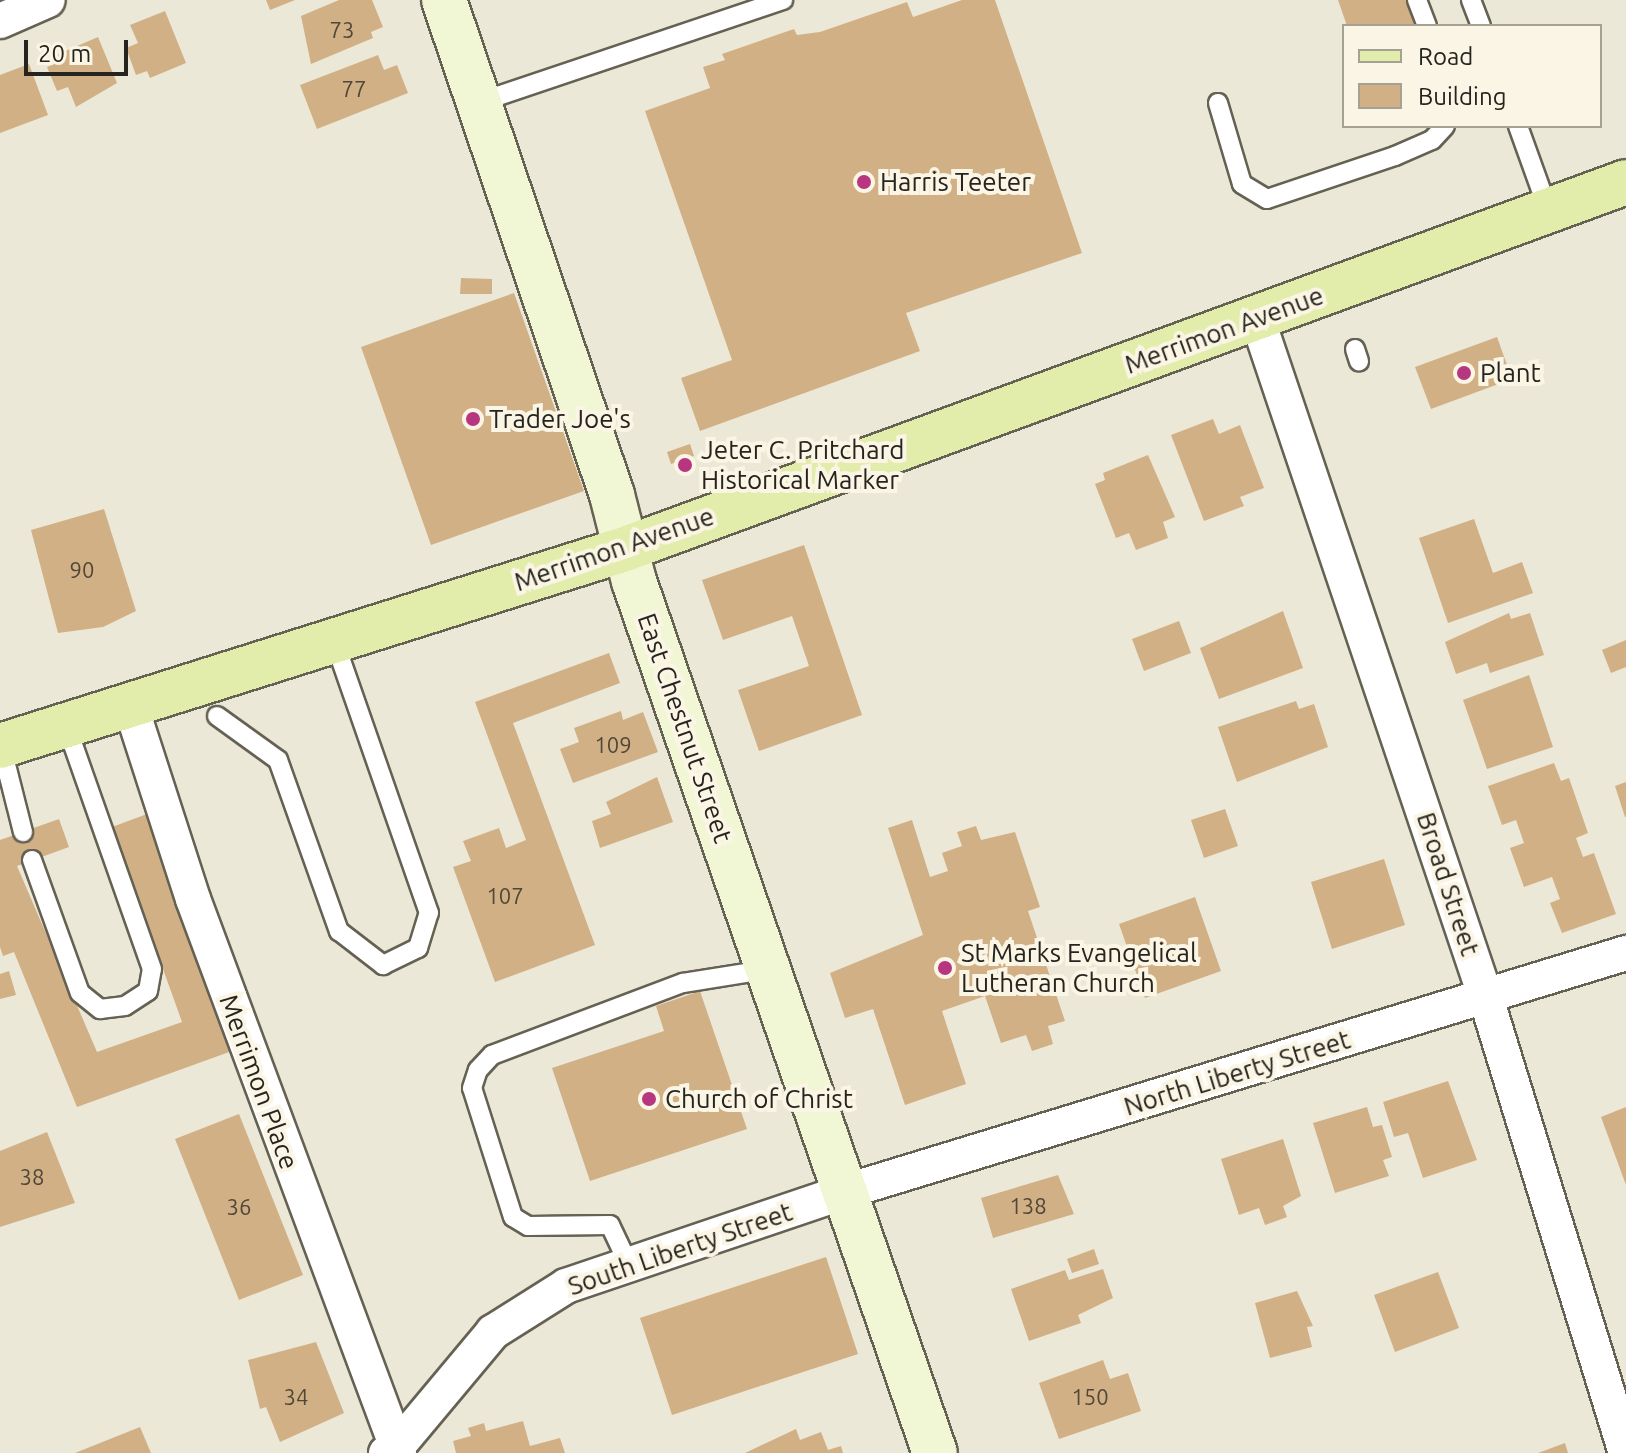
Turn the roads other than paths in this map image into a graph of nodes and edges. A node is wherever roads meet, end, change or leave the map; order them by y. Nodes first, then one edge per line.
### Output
1 (48, 0) edge
2 (444, 0) edge
3 (783, 0) edge
4 (1417, 0) edge
5 (1471, 0) edge
6 (0, 21) edge
7 (1426, 24) edge
8 (1480, 24) edge
9 (480, 102) junction
10 (1218, 103) dead end
11 (1443, 128) edge
12 (1519, 128) edge
13 (1626, 182) edge
14 (1549, 212) junction
15 (1257, 318) junction
16 (625, 549) junction
17 (335, 643) junction
18 (131, 707) junction
19 (217, 716) dead end
20 (67, 727) junction
21 (1, 746) edge
22 (23, 832) dead end
23 (32, 860) dead end
24 (1626, 953) edge
25 (770, 969) junction
26 (1486, 998) junction
27 (847, 1191) junction
28 (629, 1265) junction
29 (394, 1451) edge
30 (935, 1453) edge
31 (1626, 1453) edge

1 - 6 street
2 - 9 street, East Chestnut Street
3 - 9 lane
4 - 7 lane
5 - 8 lane
9 - 16 street, East Chestnut Street
10 - 11 lane
12 - 14 lane
13 - 14 main road, Merrimon Avenue
14 - 15 main road, Merrimon Avenue
15 - 16 main road, Merrimon Avenue
15 - 26 street, Broad Street
16 - 17 main road, Merrimon Avenue
16 - 25 street, East Chestnut Street
17 - 18 main road, Merrimon Avenue
17 - 19 lane
18 - 20 main road, Merrimon Avenue
18 - 29 street, Merrimon Place
20 - 21 main road, Merrimon Avenue
20 - 23 lane
21 - 22 lane
24 - 26 street, North Liberty Street
25 - 27 street, East Chestnut Street
25 - 28 lane
26 - 27 street, North Liberty Street
26 - 31 street, Broad Street
27 - 28 street, South Liberty Street
27 - 30 street, East Chestnut Street
28 - 29 street, South Liberty Street

